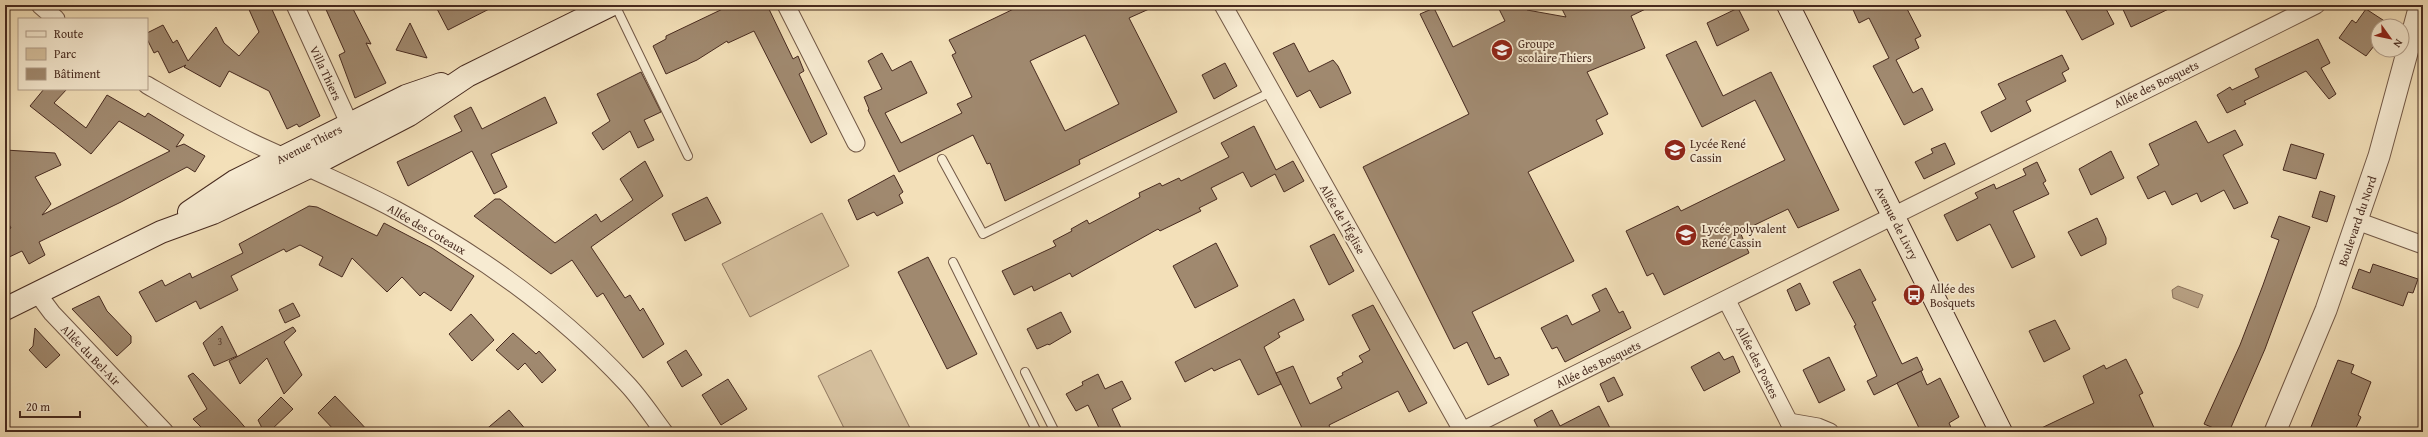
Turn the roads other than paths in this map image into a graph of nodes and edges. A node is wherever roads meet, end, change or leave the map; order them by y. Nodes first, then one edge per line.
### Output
1 (40, 5) edge
2 (295, 5) edge
3 (611, 5) edge
4 (616, 5) edge
5 (786, 5) edge
6 (1223, 5) edge
7 (2316, 5) edge
8 (2420, 5) edge
9 (1789, 8) edge
10 (55, 18) edge
11 (148, 86) edge
12 (1271, 92) junction
13 (353, 132) junction
14 (856, 143) dead end
15 (285, 156) junction
16 (688, 156) dead end
17 (942, 160) dead end
18 (309, 167) junction
19 (1893, 215) junction
20 (2357, 221) junction
21 (161, 232) junction
22 (2423, 245) edge
23 (952, 262) dead end
24 (37, 293) junction
25 (1727, 301) junction
26 (5, 309) edge
27 (1025, 372) dead end
28 (1789, 427) edge
29 (165, 432) edge
30 (664, 432) edge
31 (1037, 432) edge
32 (1055, 432) edge
33 (1462, 432) edge
34 (1830, 432) edge
35 (2001, 432) edge
36 (2275, 432) edge

1 - 10 street
2 - 13 street, Villa Thiers
3 - 13 main road, Avenue Thiers
4 - 16 lane
5 - 14 street
6 - 12 street, Allée de l'Église
7 - 19 street, Allée des Bosquets
8 - 20 street, Boulevard du Nord
9 - 19 main road, Avenue de Livry
11 - 15 street, Allée des Coteaux
12 - 17 lane
12 - 33 street, Allée de l'Église
13 - 15 main road, Avenue Thiers
13 - 18 main road, Avenue Thiers
15 - 18 street, Allée des Coteaux
15 - 21 main road, Avenue Thiers
18 - 21 main road, Avenue Thiers
18 - 30 street, Allée des Coteaux
19 - 25 street, Allée des Bosquets
19 - 35 main road, Avenue de Livry
20 - 22 street
20 - 36 street, Boulevard du Nord
21 - 24 main road, Avenue Thiers
23 - 31 lane
24 - 26 main road, Avenue Thiers
24 - 29 street, Allée du Bel-Air
25 - 28 street, Allée des Postes
25 - 33 street, Allée des Bosquets
27 - 32 lane
28 - 34 street

